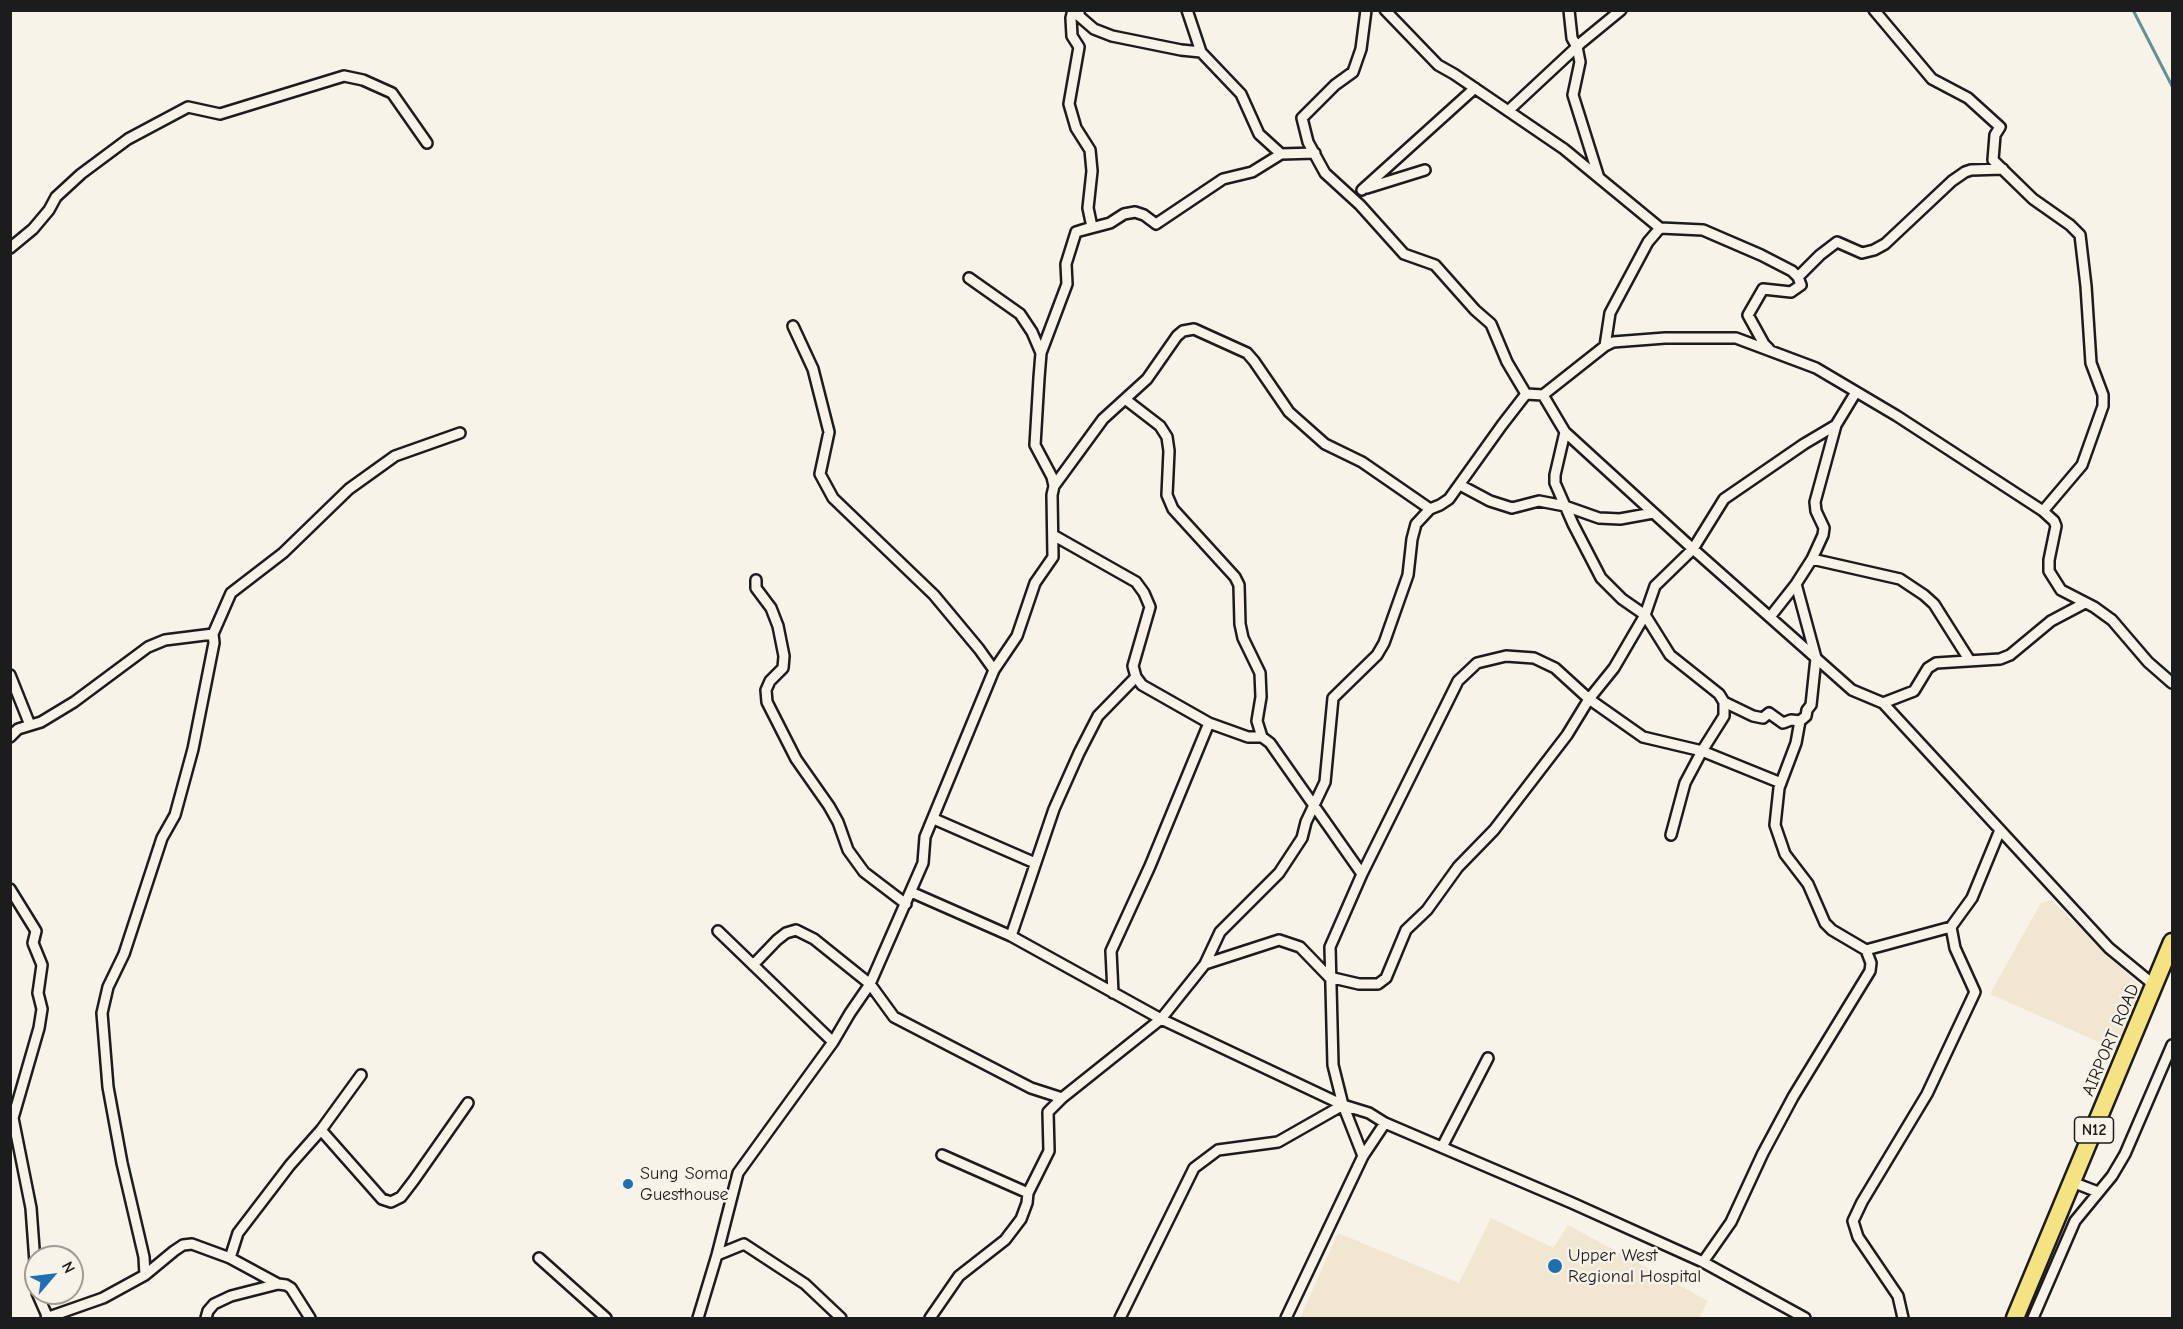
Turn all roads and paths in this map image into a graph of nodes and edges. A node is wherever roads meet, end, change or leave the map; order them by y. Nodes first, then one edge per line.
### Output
1 (1073, 10) edge
2 (1079, 10) edge
3 (1187, 10) edge
4 (1366, 10) edge
5 (1385, 10) edge
6 (1569, 10) edge
7 (1874, 10) edge
8 (1616, 12) edge
9 (1577, 47) junction
10 (1201, 52) junction
11 (1474, 88) junction
12 (1508, 111) junction
13 (427, 143) dead end
14 (1315, 153) junction
15 (1281, 154) junction
16 (2003, 169) junction
17 (1425, 170) dead end
18 (1599, 178) junction
19 (1362, 190) junction
20 (1350, 196) junction
21 (1660, 228) junction
22 (1076, 232) junction
23 (10, 248) edge
24 (1798, 277) junction
25 (969, 278) dead end
26 (793, 326) dead end
27 (1605, 346) junction
28 (1771, 350) junction
29 (1041, 353) junction
30 (1856, 392) junction
31 (1526, 394) junction
32 (1543, 395) junction
33 (1125, 399) junction
34 (1836, 425) junction
35 (1565, 432) junction
36 (460, 433) dead end
37 (1460, 484) junction
38 (1054, 486) junction
39 (1565, 506) junction
40 (1430, 508) junction
41 (2043, 511) junction
42 (1653, 513) junction
43 (1053, 535) junction
44 (1693, 549) junction
45 (1812, 559) junction
46 (756, 580) dead end
47 (1796, 584) junction
48 (2085, 603) junction
49 (1645, 615) junction
50 (1770, 617) junction
51 (213, 634) junction
52 (1816, 658) junction
53 (1970, 661) junction
54 (994, 670) junction
55 (10, 675) edge
56 (1136, 677) junction
57 (2172, 683) edge
58 (1589, 699) junction
59 (1724, 702) junction
60 (1883, 703) junction
61 (1800, 721) junction
62 (1209, 723) junction
63 (30, 725) junction
64 (10, 737) edge
65 (1262, 737) junction
66 (1702, 751) junction
67 (1781, 783) junction
68 (1314, 806) junction
69 (934, 819) junction
70 (2000, 830) junction
71 (1671, 835) dead end
72 (1035, 863) junction
73 (1362, 874) junction
74 (10, 889) edge
75 (911, 892) junction
76 (906, 904) junction
77 (1951, 927) junction
78 (718, 931) dead end
79 (1011, 936) junction
80 (2172, 942) edge
81 (1866, 950) junction
82 (1205, 964) junction
83 (753, 965) junction
84 (1329, 978) junction
85 (870, 984) junction
86 (2154, 985) junction
87 (1113, 993) junction
88 (1161, 1019) junction
89 (833, 1042) junction
90 (2172, 1045) edge
91 (1488, 1058) dead end
92 (361, 1075) dead end
93 (1062, 1098) junction
94 (468, 1103) dead end
95 (1343, 1105) junction
96 (12, 1118) edge
97 (1385, 1123) junction
98 (321, 1130) junction
99 (1442, 1147) junction
100 (942, 1155) dead end
101 (1363, 1156) junction
102 (2072, 1182) junction
103 (2098, 1192) junction
104 (1028, 1193) junction
105 (34, 1245) edge
106 (717, 1255) junction
107 (230, 1258) junction
108 (539, 1258) dead end
109 (1703, 1262) junction
110 (146, 1275) junction
111 (278, 1284) junction
112 (47, 1318) edge
113 (206, 1318) edge
114 (310, 1318) edge
115 (606, 1318) edge
116 (698, 1318) edge
117 (841, 1318) edge
118 (930, 1318) edge
119 (1120, 1318) edge
120 (1286, 1318) edge
121 (1805, 1318) edge
122 (1903, 1318) edge
123 (2015, 1318) edge
124 (2033, 1318) edge

1 - 22 street
2 - 10 street
3 - 10 street
4 - 14 street
5 - 11 street
6 - 9 street
7 - 16 street
8 - 9 street
9 - 12 street
9 - 18 street
10 - 15 street
11 - 12 street
11 - 19 street
12 - 18 street
13 - 23 street
14 - 15 street
14 - 20 street
15 - 22 street
16 - 24 street
16 - 41 street
17 - 19 street
18 - 21 street
19 - 20 street
20 - 31 street
21 - 24 street
21 - 27 street
22 - 29 street
24 - 28 street
25 - 29 street
26 - 54 street
27 - 28 street
27 - 32 street
28 - 30 street
29 - 38 street
30 - 34 street
30 - 41 street
31 - 32 street
31 - 37 street
32 - 35 street
33 - 38 street
33 - 40 street
33 - 65 street
34 - 44 street
34 - 45 street
35 - 39 street
35 - 42 street
36 - 51 street
37 - 39 street
37 - 40 street
38 - 43 street
39 - 42 street
39 - 49 street
40 - 68 street
41 - 48 street
42 - 44 street
43 - 54 street
43 - 56 street
44 - 49 street
44 - 50 street
45 - 47 street
45 - 53 street
46 - 76 street
47 - 50 street
47 - 52 street
48 - 53 street
48 - 57 street
49 - 58 street
49 - 59 street
50 - 52 street
51 - 63 street
51 - 110 street
52 - 60 street
52 - 61 street
53 - 60 street
54 - 69 street
55 - 63 street
56 - 62 street
56 - 72 street
58 - 66 street
58 - 73 street
58 - 84 street
59 - 61 street
59 - 66 street
60 - 70 street
61 - 67 street
62 - 65 street
62 - 87 street
63 - 64 street
65 - 68 street
66 - 67 street
66 - 71 street
67 - 81 street
68 - 73 street
68 - 82 street
69 - 72 street
69 - 75 street
70 - 77 street
70 - 86 street
72 - 79 street
73 - 84 street
74 - 96 street
75 - 76 street
75 - 79 street
76 - 85 street
77 - 81 street
77 - 122 street
78 - 83 street
79 - 87 street
80 - 86 highway, AIRPORT ROAD / N12
81 - 109 street
82 - 84 street
82 - 88 street
83 - 85 street
83 - 89 street
84 - 95 street
85 - 89 street
85 - 93 street
86 - 102 highway, AIRPORT ROAD / N12
87 - 88 street
88 - 93 street
88 - 95 street
89 - 106 street
90 - 103 street
91 - 99 street
92 - 98 street
93 - 104 street
94 - 98 street
95 - 97 street
95 - 101 street
95 - 119 street
96 - 105 street
97 - 99 street
97 - 101 street
98 - 107 street
99 - 109 street
100 - 104 street
101 - 120 street
102 - 103 street
102 - 123 highway, AIRPORT ROAD / N12
103 - 124 street
104 - 118 street
106 - 116 street
106 - 117 street
107 - 110 street
107 - 111 street
108 - 115 street
109 - 121 street
110 - 112 street
111 - 113 street
111 - 114 street

